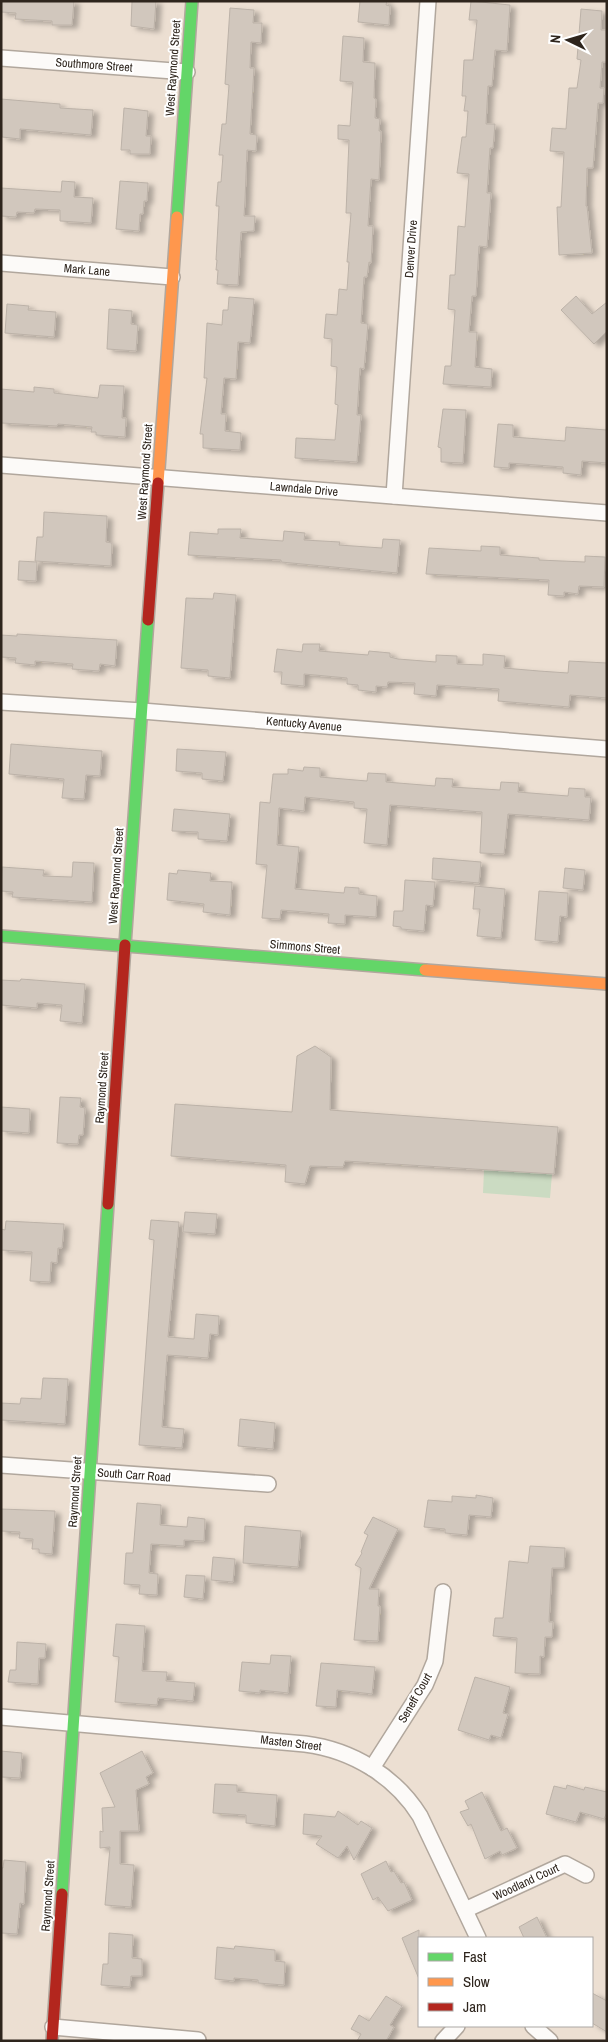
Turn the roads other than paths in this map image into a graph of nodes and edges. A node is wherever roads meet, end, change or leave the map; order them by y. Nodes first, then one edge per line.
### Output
1 (192, 1) edge
2 (428, 1) edge
3 (1, 58) edge
4 (187, 72) junction
5 (1, 263) edge
6 (172, 277) junction
7 (1, 465) edge
8 (158, 477) junction
9 (394, 496) junction
10 (607, 514) edge
11 (1, 702) edge
12 (142, 711) junction
13 (607, 749) edge
14 (1, 936) edge
15 (125, 945) junction
16 (607, 984) edge
17 (1, 1465) edge
18 (90, 1472) junction
19 (268, 1484) dead end
20 (443, 1592) dead end
21 (1, 1717) edge
22 (73, 1722) junction
23 (372, 1768) junction
24 (586, 1875) dead end
25 (465, 1910) junction
26 (478, 1937) edge
27 (456, 2027) edge
28 (534, 2027) edge
29 (52, 2034) edge
30 (198, 2040) edge
31 (443, 2041) edge
32 (550, 2041) edge

1 - 4 street, West Raymond Street
2 - 9 street, Denver Drive
3 - 4 street, Southmore Street
4 - 6 street, West Raymond Street
5 - 6 street, Mark Lane
6 - 8 street, West Raymond Street
7 - 8 street, Lawndale Drive
8 - 9 street, Lawndale Drive
8 - 12 street, West Raymond Street
9 - 10 street, Lawndale Drive
11 - 12 street, Kentucky Avenue
12 - 13 street, Kentucky Avenue
12 - 15 street, West Raymond Street
14 - 15 street, Simmons Street
15 - 16 street, Simmons Street
15 - 18 street, Raymond Street
17 - 18 street, South Carr Road
18 - 19 street, South Carr Road
18 - 22 street, Raymond Street
20 - 23 street, Seneff Court
21 - 22 street, Masten Street
22 - 23 street, Masten Street
22 - 29 street, Raymond Street
23 - 25 street, Masten Street
24 - 25 street, Woodland Court
25 - 26 street, Masten Street
27 - 31 street
28 - 32 street
29 - 30 street

